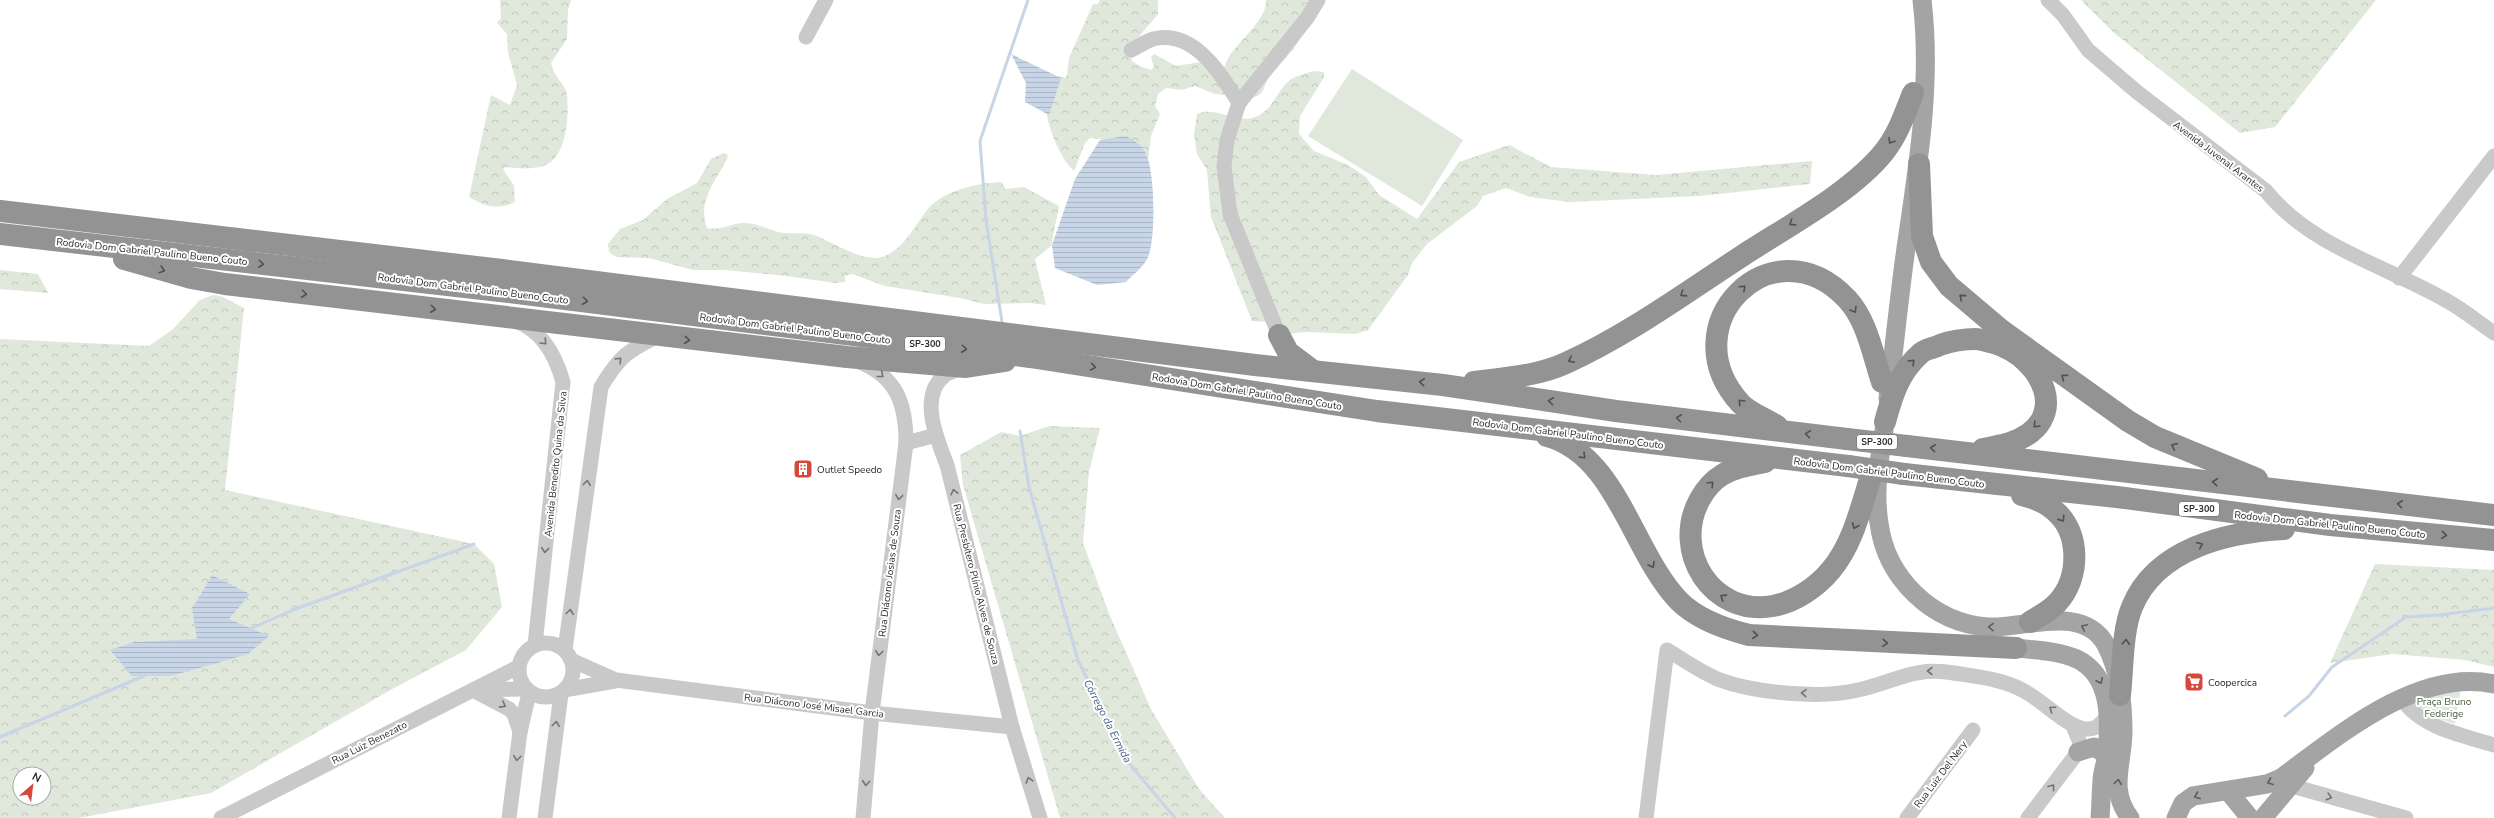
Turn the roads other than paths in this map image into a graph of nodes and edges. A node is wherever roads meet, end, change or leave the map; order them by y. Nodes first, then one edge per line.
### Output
1 (826, 0) edge
2 (1318, 0) edge
3 (1910, 0) edge
4 (1922, 0) edge
5 (2048, 0) edge
6 (806, 37) dead end
7 (1131, 50) dead end
8 (1913, 93) junction
9 (1240, 103) junction
10 (2494, 156) edge
11 (1919, 164) junction
12 (2, 210) edge
13 (0, 234) edge
14 (0, 242) edge
15 (2399, 278) junction
16 (498, 316) junction
17 (2494, 333) edge
18 (1279, 335) junction
19 (658, 336) junction
20 (847, 357) junction
21 (1030, 357) junction
22 (1255, 365) junction
23 (966, 367) junction
24 (1312, 370) junction
25 (1882, 382) junction
26 (1443, 385) junction
27 (1885, 422) junction
28 (1509, 426) junction
29 (1785, 430) junction
30 (936, 435) junction
31 (906, 443) junction
32 (1965, 452) junction
33 (1786, 459) junction
34 (1871, 476) junction
35 (1963, 480) junction
36 (2288, 490) junction
37 (2494, 515) edge
38 (2330, 525) junction
39 (2494, 540) edge
40 (2030, 622) junction
41 (535, 645) junction
42 (2016, 648) junction
43 (568, 655) junction
44 (518, 667) junction
45 (616, 680) junction
46 (2494, 684) edge
47 (473, 690) junction
48 (528, 691) junction
49 (563, 692) junction
50 (2120, 695) junction
51 (2402, 699) junction
52 (872, 713) junction
53 (2107, 716) junction
54 (2073, 726) junction
55 (1012, 727) junction
56 (1973, 730) dead end
57 (520, 732) junction
58 (2494, 745) edge
59 (2078, 752) junction
60 (2315, 754) junction
61 (2107, 755) junction
62 (2292, 786) junction
63 (2228, 792) junction
64 (221, 818) edge
65 (509, 818) edge
66 (545, 818) edge
67 (863, 818) edge
68 (1040, 818) edge
69 (1646, 818) edge
70 (1907, 818) edge
71 (2028, 818) edge
72 (2100, 818) edge
73 (2130, 818) edge
74 (2176, 818) edge
75 (2250, 818) edge
76 (2263, 818) edge
77 (2406, 818) edge

1 - 6 street
2 - 9 street
3 - 8 main road
4 - 11 main road
5 - 15 street, Avenida Juvenal Arantes
7 - 9 street
8 - 25 main road
8 -> 26 highway
9 - 18 street
10 - 15 street
11 - 27 main road
36 -> 11 highway
12 - 22 highway, Rodovia Dom Gabriel Paulino Bueno Couto / SP-300
13 -> 21 highway, Rodovia Dom Gabriel Paulino Bueno Couto / SP-300
14 -> 16 highway
15 - 17 street, Avenida Juvenal Arantes
16 - 19 highway
16 -> 41 street, Avenida Benedito Quina da Silva
18 - 22 highway
18 - 24 highway
19 -> 20 highway
43 -> 19 street
20 - 23 highway
20 -> 31 street, Rua Diácono Josias de Souza
21 - 23 highway
21 -> 28 highway, Rodovia Dom Gabriel Paulino Bueno Couto / SP-300
22 - 24 highway, Rodovia Dom Gabriel Paulino Bueno Couto / SP-300
23 - 30 street, Rua Presbítero Plínio Alves de Souza
26 -> 24 highway, Rodovia Dom Gabriel Paulino Bueno Couto / SP-300
29 -> 25 highway
25 - 34 main road
29 -> 26 highway, Rodovia Dom Gabriel Paulino Bueno Couto / SP-300
27 -> 32 highway
40 -> 27 main road
28 - 33 highway, Rodovia Dom Gabriel Paulino Bueno Couto / SP-300
28 -> 42 highway
32 -> 29 highway, Rodovia Dom Gabriel Paulino Bueno Couto / SP-300, bridge
30 - 31 street
55 -> 30 street, Rua Presbítero Plínio Alves de Souza
31 -> 52 street, Rua Diácono Josias de Souza
36 -> 32 highway, Rodovia Dom Gabriel Paulino Bueno Couto / SP-300
34 -> 33 highway
33 - 35 highway, Rodovia Dom Gabriel Paulino Bueno Couto / SP-300, bridge
34 - 42 main road
35 - 38 highway, Rodovia Dom Gabriel Paulino Bueno Couto / SP-300
35 -> 40 highway
37 -> 36 highway, Rodovia Dom Gabriel Paulino Bueno Couto / SP-300
38 -> 39 highway, Rodovia Dom Gabriel Paulino Bueno Couto / SP-300
50 -> 38 highway
50 -> 40 main road
41 - 43 street
41 - 44 street
42 -> 53 main road
43 - 45 street
43 - 49 street
44 - 47 street, Rua Luiz Benezato
44 - 48 street
45 - 49 street
45 - 52 street, Rua Diácono José Misael Garcia
46 - 51 main road
47 - 48 street
47 -> 57 street
47 - 64 street, Rua Luiz Benezato
48 - 49 street
48 - 57 street
66 -> 49 street
73 -> 50 main road
51 - 58 street
51 - 60 main road
52 - 55 street, Rua Diácono José Misael Garcia
52 -> 67 street, Rua Diácono Josias de Souza
53 - 54 street
53 - 61 main road
54 - 59 street
54 -> 69 street
68 -> 55 street, Rua Presbítero Plínio Alves de Souza
56 - 70 street, Rua Luiz Del Nery
57 -> 65 street
59 - 61 main road
71 -> 59 street
60 - 62 main road
60 -> 63 main road
61 - 72 main road
62 - 76 main road
62 -> 77 street
63 -> 74 main road
63 - 75 main road

